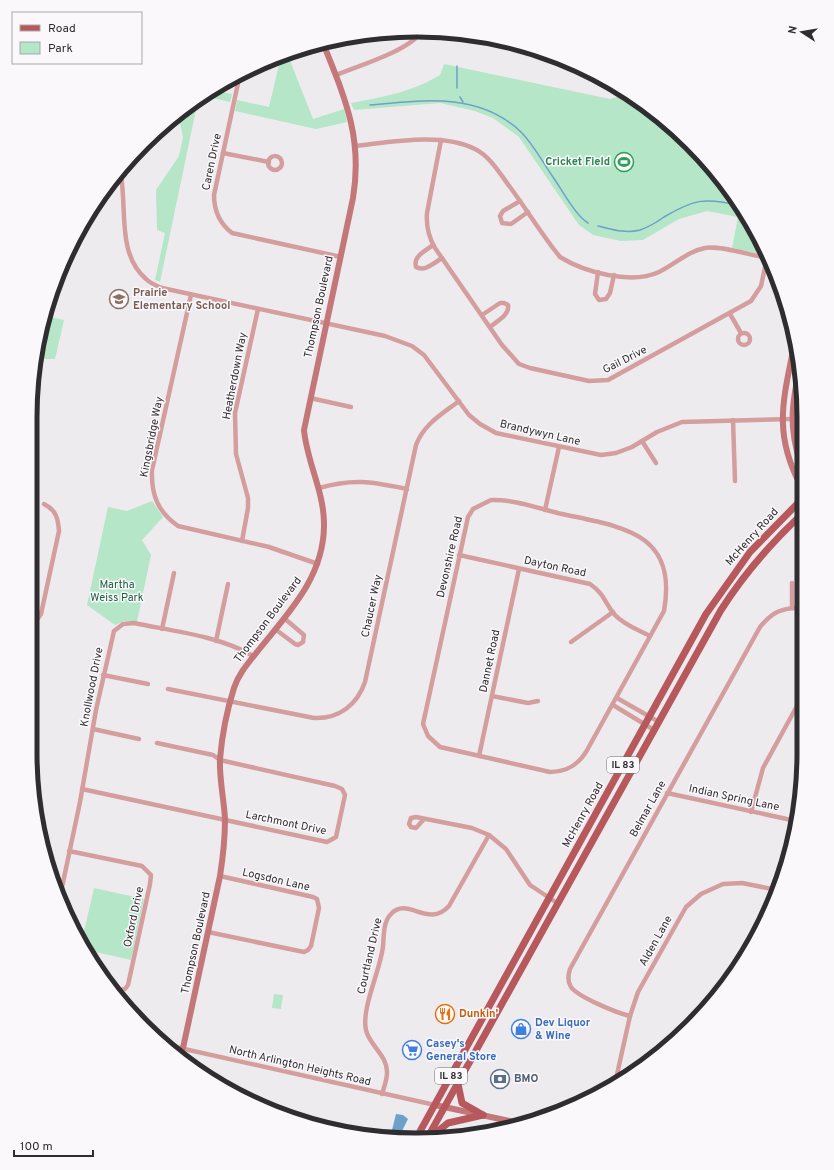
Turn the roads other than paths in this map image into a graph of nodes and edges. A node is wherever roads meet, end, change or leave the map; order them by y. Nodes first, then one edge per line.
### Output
1 (417, 37) edge
2 (325, 48) edge
3 (336, 74) junction
4 (238, 82) edge
5 (441, 140) junction
6 (355, 146) junction
7 (223, 153) junction
8 (269, 162) dead end
9 (121, 179) edge
10 (520, 201) junction
11 (528, 212) junction
12 (433, 245) junction
13 (340, 257) junction
14 (762, 257) edge
15 (442, 258) junction
16 (765, 266) edge
17 (598, 272) junction
18 (614, 275) junction
19 (191, 295) junction
20 (258, 309) junction
21 (730, 314) junction
22 (482, 315) junction
23 (326, 324) junction
24 (490, 327) junction
25 (741, 333) dead end
26 (792, 355) edge
27 (796, 387) edge
28 (310, 398) junction
29 (459, 401) junction
30 (351, 407) dead end
31 (781, 418) junction
32 (791, 419) junction
33 (733, 420) junction
34 (642, 441) junction
35 (559, 447) junction
36 (797, 450) edge
37 (656, 463) dead end
38 (797, 477) edge
39 (735, 481) dead end
40 (319, 488) junction
41 (407, 489) junction
42 (44, 504) dead end
43 (797, 505) edge
44 (545, 510) junction
45 (797, 519) edge
46 (242, 541) junction
47 (459, 555) junction
48 (318, 564) junction
49 (519, 569) junction
50 (174, 573) dead end
51 (792, 583) dead end
52 (228, 584) dead end
53 (792, 608) junction
54 (797, 608) edge
55 (613, 612) junction
56 (284, 618) junction
57 (37, 621) edge
58 (162, 629) junction
59 (275, 629) junction
60 (650, 636) junction
61 (216, 641) junction
62 (571, 642) dead end
63 (253, 656) junction
64 (103, 675) junction
65 (148, 684) dead end
66 (168, 689) dead end
67 (492, 696) junction
68 (617, 698) junction
69 (538, 701) dead end
70 (230, 702) junction
71 (613, 705) junction
72 (797, 706) edge
73 (650, 717) junction
74 (659, 722) junction
75 (646, 725) junction
76 (93, 729) junction
77 (654, 730) junction
78 (140, 739) dead end
79 (157, 742) dead end
80 (479, 756) junction
81 (220, 760) junction
82 (82, 789) junction
83 (667, 793) junction
84 (751, 812) junction
85 (225, 819) junction
86 (424, 819) dead end
87 (791, 820) edge
88 (489, 835) junction
89 (70, 851) junction
90 (220, 876) junction
91 (62, 888) edge
92 (772, 889) edge
93 (548, 899) junction
94 (557, 904) junction
95 (208, 932) junction
96 (120, 990) edge
97 (630, 1016) junction
98 (176, 1047) edge
99 (183, 1048) junction
100 (617, 1076) edge
101 (458, 1084) junction
102 (382, 1094) junction
103 (435, 1105) junction
104 (445, 1108) junction
105 (483, 1115) junction
106 (511, 1121) edge
107 (431, 1132) edge
108 (437, 1132) edge
109 (419, 1133) edge

1 - 3 street
2 - 3 street, Thompson Boulevard
3 - 6 street, Thompson Boulevard
4 - 7 street, Caren Drive
5 - 6 street
5 - 10 street
5 - 12 street, Gail Drive
6 - 13 street, Thompson Boulevard
7 - 8 street
7 - 13 street, Caren Drive
9 - 19 street, Brandywyn Lane
10 - 11 street
10 - 11 street
11 - 17 street
12 - 15 street, Gail Drive
12 - 15 street
13 - 23 street, Thompson Boulevard
14 - 18 street
15 - 22 street, Gail Drive
16 - 21 street, Gail Drive
17 - 18 street
17 - 18 street
19 - 20 street, Brandywyn Lane
19 - 46 street, Kingsbridge Way
20 - 23 street, Brandywyn Lane
20 - 46 street, Heatherdown Way
21 - 24 street, Gail Drive
21 - 25 street
22 - 24 street, Gail Drive
22 - 24 street
23 - 28 street, Thompson Boulevard
23 - 29 street, Brandywyn Lane
26 - 31 street
27 - 32 street
28 - 30 street
28 - 40 street, Thompson Boulevard
29 - 35 street, Brandywyn Lane
29 - 41 street, Chaucer Way
31 - 32 street, Brandywyn Lane
31 - 33 street, Brandywyn Lane
31 - 38 street
32 - 36 street
33 - 34 street, Brandywyn Lane
33 - 39 street
34 - 35 street, Brandywyn Lane
34 - 37 street
35 - 44 street
40 - 41 street
40 - 48 street, Thompson Boulevard
41 - 70 street, Chaucer Way
42 - 57 street
43 - 73 main road, McHenry Road / IL 83
44 - 47 street, Devonshire Road
44 - 60 street, Devonshire Road
45 - 74 main road, McHenry Road / IL 83
46 - 48 street, Kingsbridge Way
47 - 49 street, Dayton Road
47 - 80 street, Devonshire Road
48 - 56 street, Thompson Boulevard
49 - 55 street, Dayton Road
49 - 67 street, Dannet Road
50 - 58 street
51 - 53 street
52 - 61 street
53 - 54 street, Belmar Lane
53 - 83 street, Belmar Lane
55 - 60 street, Dayton Road
55 - 62 street
56 - 59 street, Thompson Boulevard
56 - 59 street
58 - 61 street, Knollwood Drive
58 - 64 street, Knollwood Drive
59 - 63 street, Thompson Boulevard
60 - 68 street, Devonshire Road
61 - 63 street, Knollwood Drive
63 - 70 street, Thompson Boulevard
64 - 65 street
64 - 76 street, Knollwood Drive
66 - 70 street, Chaucer Way
67 - 69 street
67 - 80 street, Dannet Road
68 - 71 street, Devonshire Road
68 - 73 street
70 - 81 street, Thompson Boulevard
71 - 75 street
71 - 80 street, Devonshire Road
72 - 84 street
73 - 74 street
73 - 75 main road, McHenry Road / IL 83
74 - 77 main road, McHenry Road / IL 83
75 - 77 street
75 - 93 main road, McHenry Road / IL 83
76 - 78 street
76 - 82 street, Knollwood Drive
77 - 94 main road, McHenry Road / IL 83
79 - 81 street
81 - 85 street, Thompson Boulevard
81 - 85 street, Larchmont Drive
82 - 85 street, Larchmont Drive
82 - 89 street, Knollwood Drive
83 - 84 street, Indian Spring Lane
83 - 97 street, Belmar Lane
84 - 87 street, Indian Spring Lane
85 - 90 street, Thompson Boulevard
86 - 88 street
88 - 93 street
88 - 102 street, Courtland Drive
89 - 91 street, Knollwood Drive
89 - 96 street, Oxford Drive
90 - 95 street, Thompson Boulevard
90 - 95 street, Logsdon Lane
92 - 97 street, Alden Lane
93 - 94 street
93 - 103 main road, McHenry Road / IL 83
94 - 101 main road, McHenry Road / IL 83
95 - 99 street, Thompson Boulevard
97 - 100 street, Alden Lane
98 - 99 street, North Arlington Heights Road
99 - 102 street, North Arlington Heights Road
101 - 104 main road, McHenry Road / IL 83
101 - 105 main road
102 - 103 street, North Arlington Heights Road
103 - 104 street
103 - 109 main road, McHenry Road / IL 83
104 - 105 street
104 - 107 main road, McHenry Road / IL 83
105 - 106 street
105 - 108 main road

